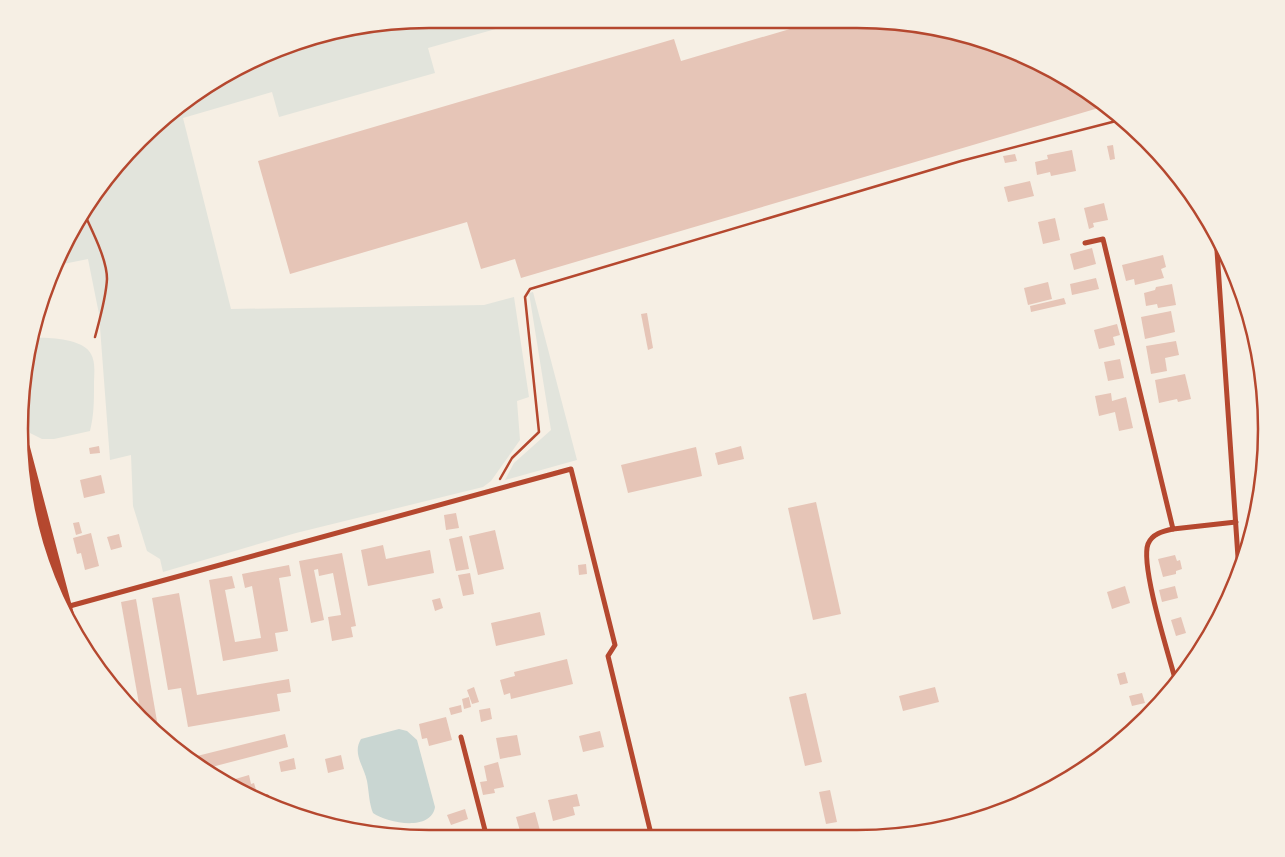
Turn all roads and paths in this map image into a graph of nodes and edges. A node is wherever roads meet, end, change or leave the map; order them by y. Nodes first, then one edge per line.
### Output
1 (1114, 121) edge
2 (87, 219) edge
3 (1085, 243) dead end
4 (1217, 254) edge
5 (95, 337) dead end
6 (30, 476) edge
7 (493, 490) junction
8 (1236, 522) junction
9 (1173, 529) junction
10 (1238, 551) edge
11 (59, 584) edge
12 (71, 610) edge
13 (1174, 674) edge
14 (461, 737) dead end
15 (486, 830) edge
16 (650, 830) edge

1 - 7 path
2 - 5 path
3 - 9 street
4 - 8 street
6 - 11 highway
7 - 12 street
7 - 16 street
8 - 9 street
8 - 10 street
9 - 13 street
14 - 15 street

